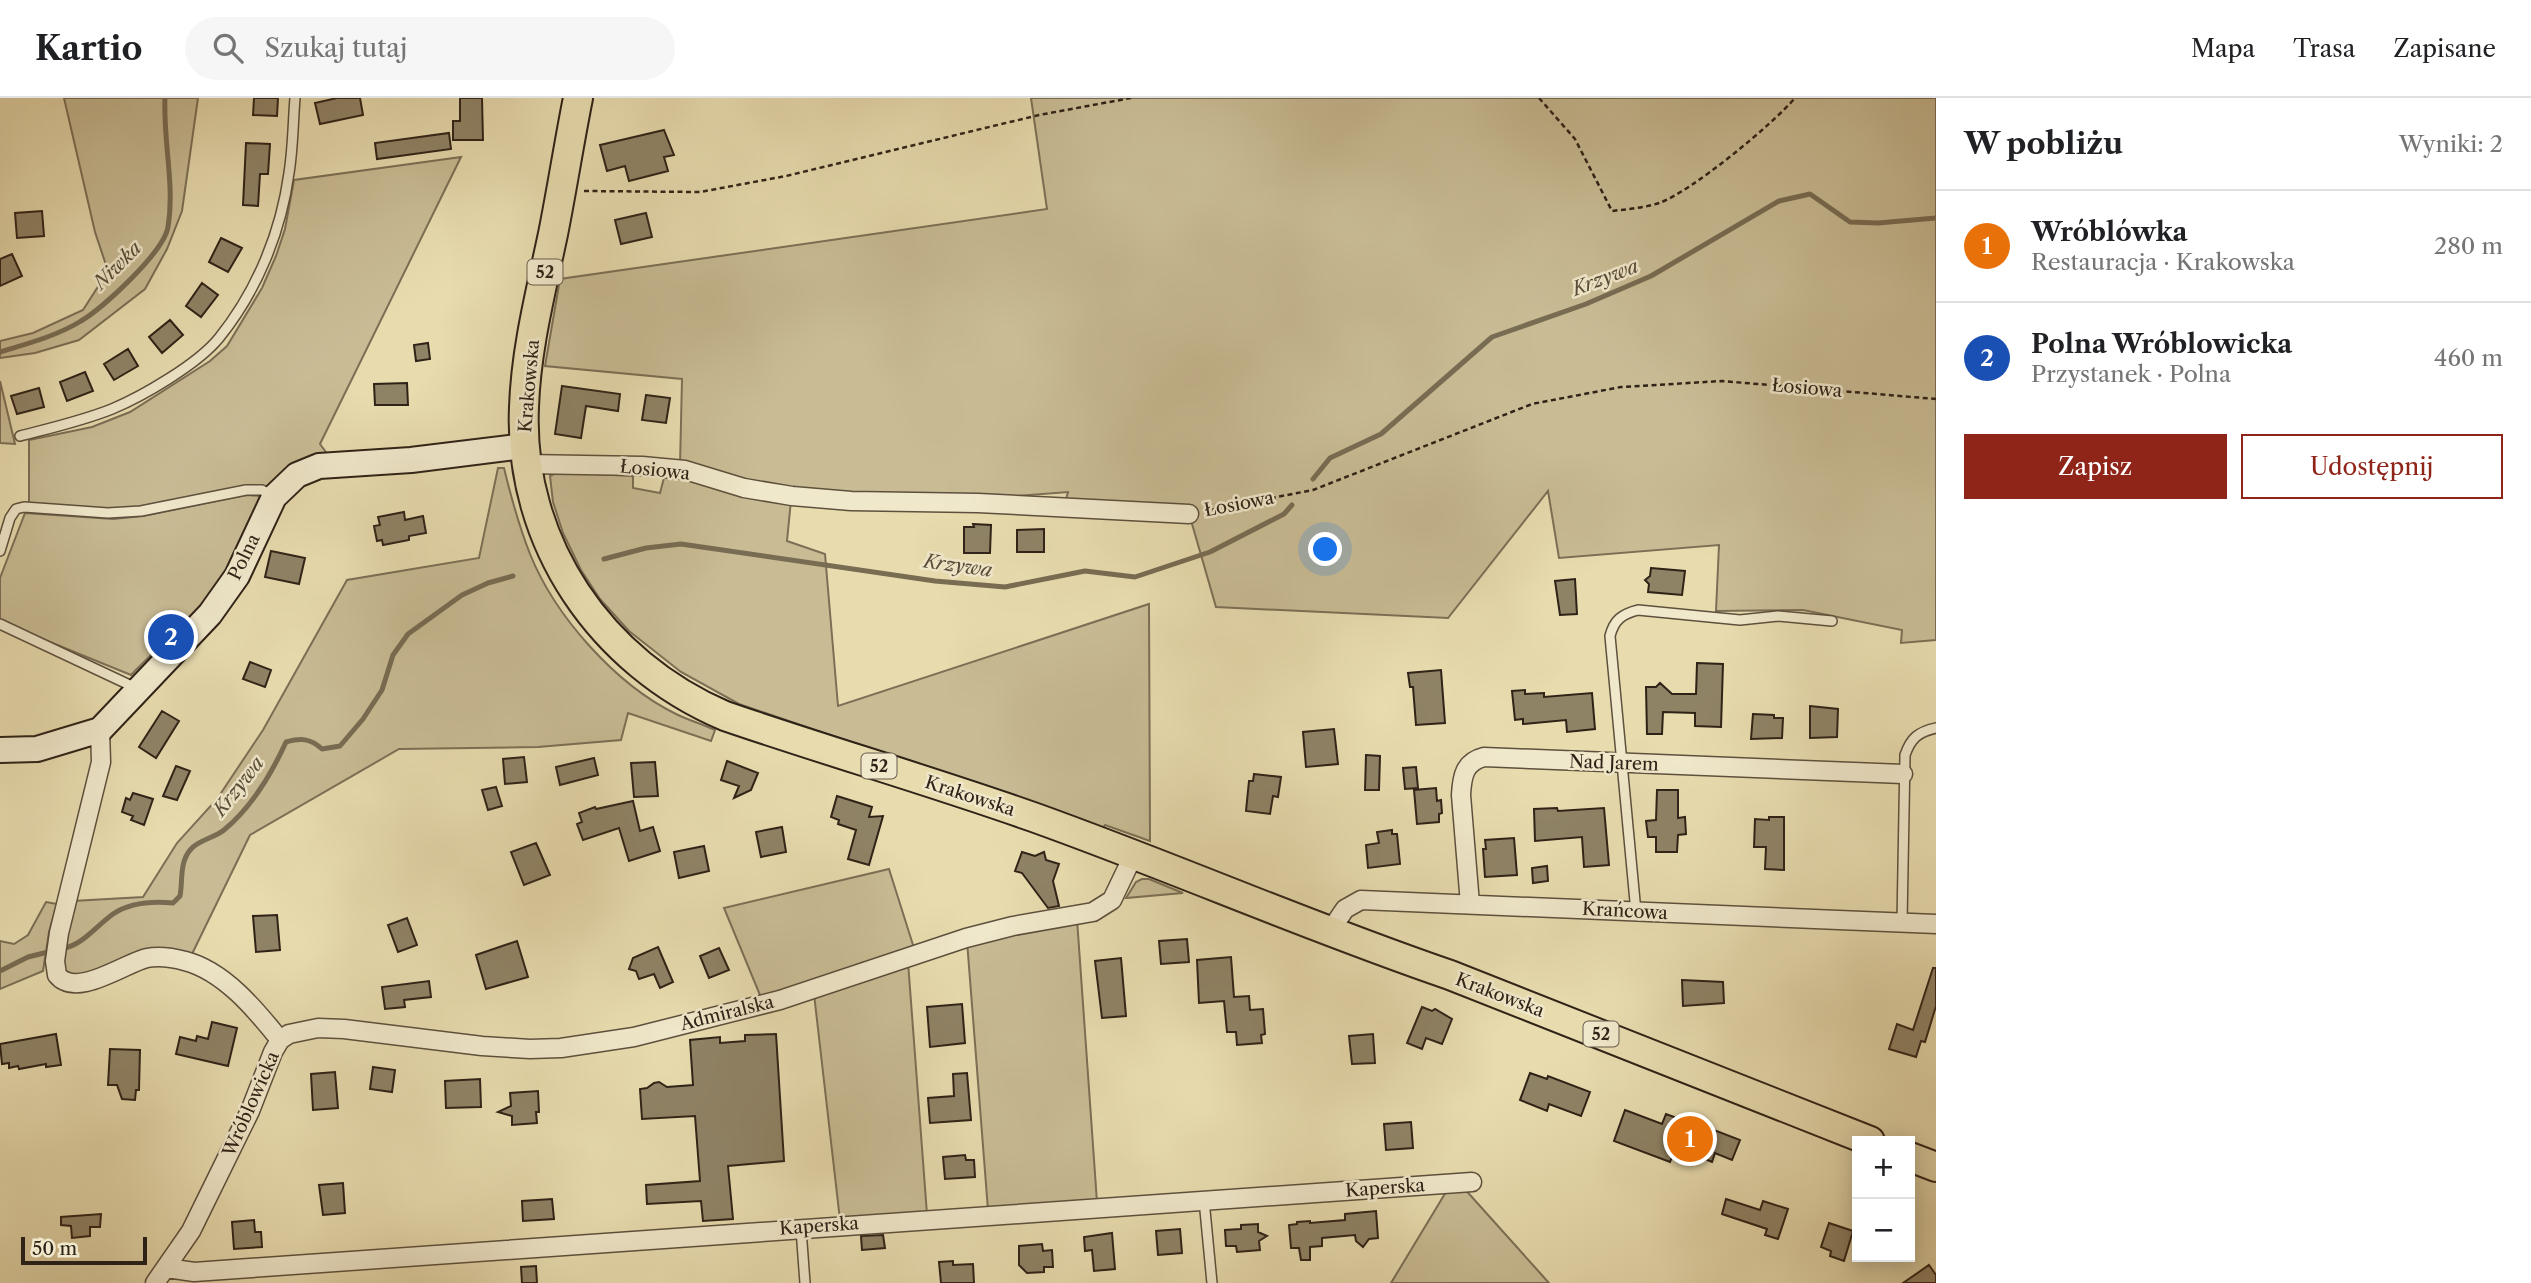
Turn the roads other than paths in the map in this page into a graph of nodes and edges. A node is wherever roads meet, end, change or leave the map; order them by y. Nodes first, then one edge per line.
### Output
1 (295, 98) edge
2 (578, 98) edge
3 (20, 436) dead end
4 (525, 455) junction
5 (274, 497) junction
6 (1189, 514) road end
7 (0, 551) edge
8 (1832, 621) dead end
9 (0, 624) edge
10 (138, 689) junction
11 (1936, 728) edge
12 (100, 730) junction
13 (0, 750) edge
14 (1623, 763) junction
15 (1903, 774) junction
16 (1134, 854) junction
17 (1470, 904) junction
18 (1636, 912) junction
19 (1902, 923) junction
20 (1936, 924) edge
21 (1330, 931) junction
22 (280, 1040) junction
23 (1857, 1136) edge
24 (1915, 1159) edge
25 (1936, 1167) edge
26 (1472, 1182) dead end
27 (1204, 1200) junction
28 (801, 1227) junction
29 (167, 1268) junction
30 (155, 1283) edge
31 (804, 1283) edge
32 (1212, 1283) edge

1 - 3 lane
2 - 4 main road, Krakowska / 52
4 - 5 street, Polna
4 - 6 street, Łosiowa
4 - 16 main road, Krakowska / 52
5 - 7 lane
5 - 10 street, Polna
8 - 14 lane
9 - 10 lane
10 - 12 street, Polna
11 - 15 lane
12 - 13 street
12 - 22 street, Wróblowicka
14 - 15 street, Nad Jarem
14 - 17 street, Nad Jarem
14 - 18 lane
15 - 19 lane
16 - 21 main road, Krakowska / 52
16 - 22 street, Admiralska
17 - 18 street, Krańcowa
17 - 21 street, Krańcowa
18 - 19 street, Krańcowa
19 - 20 street, Krańcowa
21 - 23 main road, Krakowska / 52
22 - 29 street, Wróblowicka
24 - 25 main road
26 - 27 street, Kaperska
27 - 28 street, Kaperska
27 - 32 lane
28 - 29 street, Kaperska
28 - 31 lane
29 - 30 street, Wróblowicka

